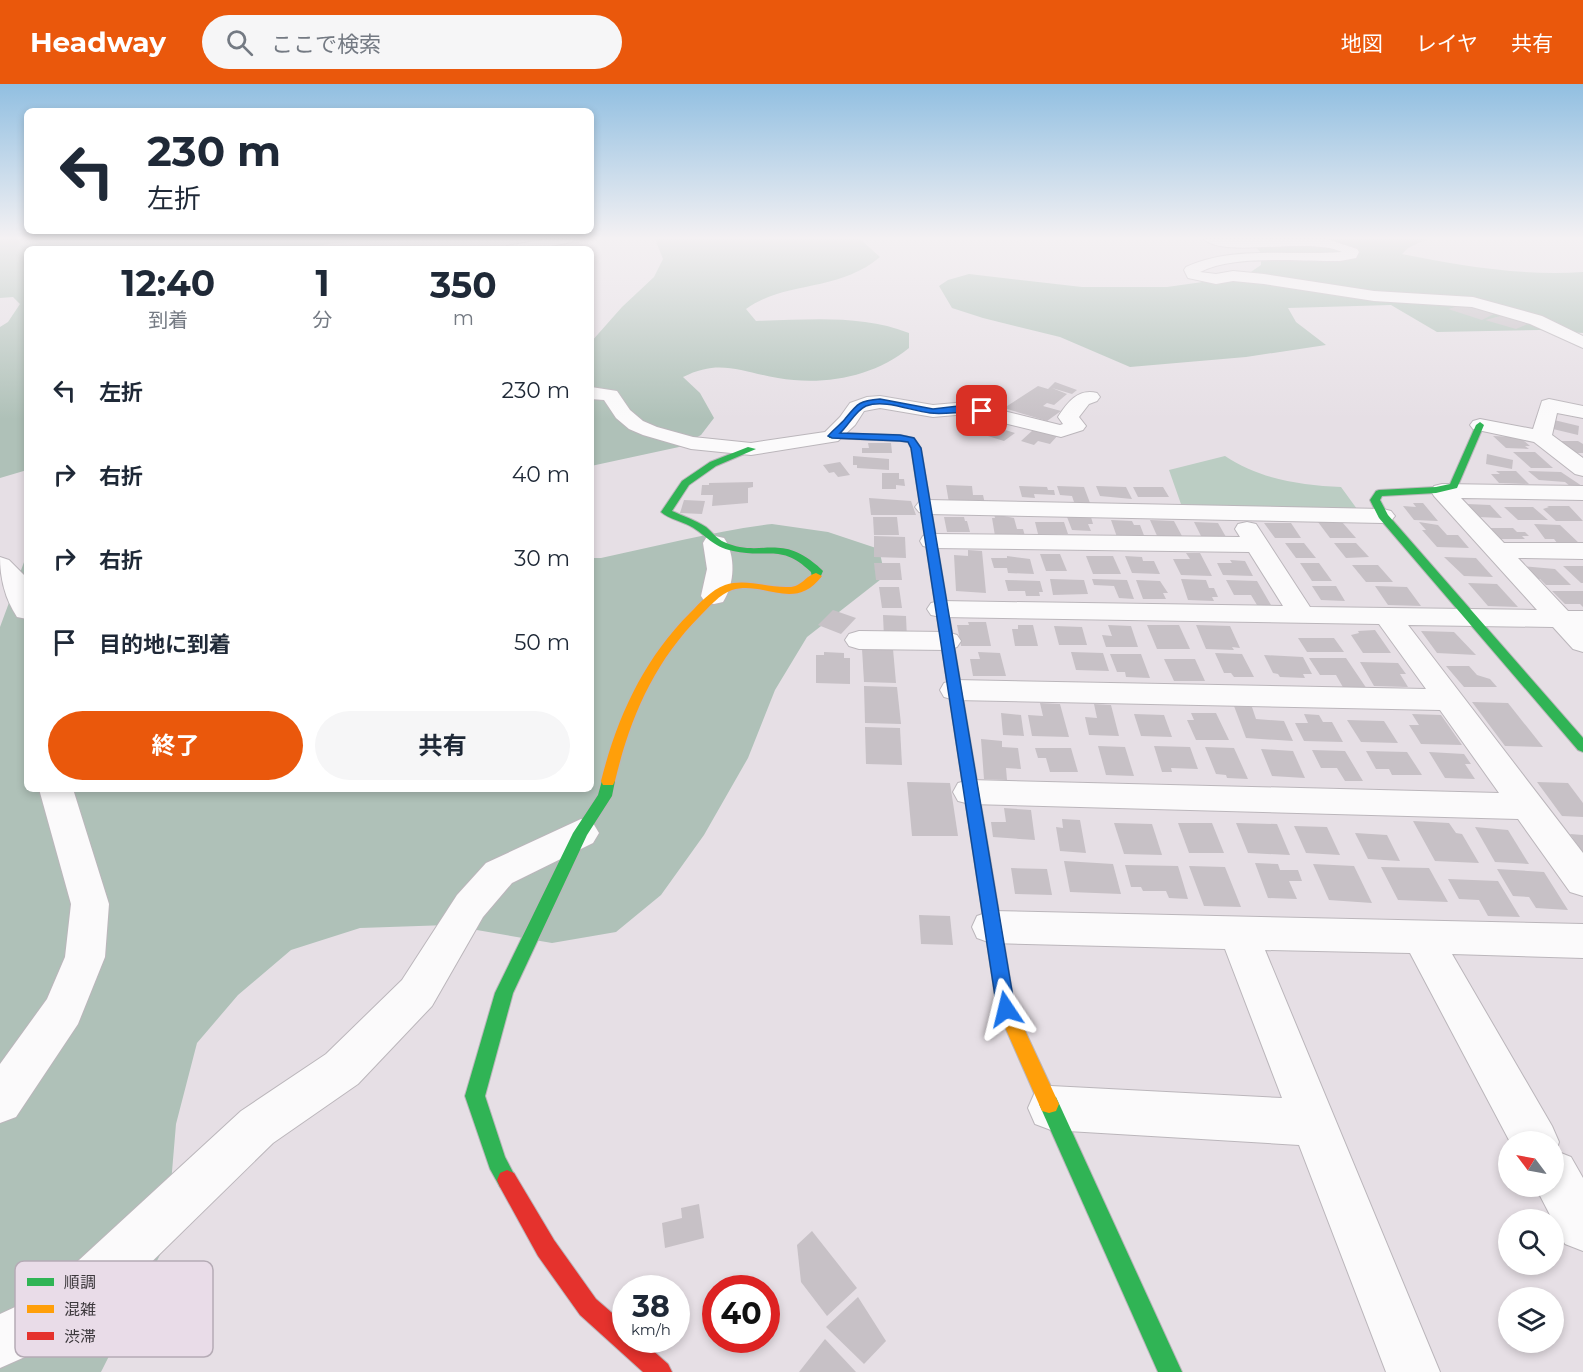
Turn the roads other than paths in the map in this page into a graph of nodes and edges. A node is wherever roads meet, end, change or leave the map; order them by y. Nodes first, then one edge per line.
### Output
1 (1425, 299) edge
2 (1583, 343) edge
3 (594, 393) edge
4 (1090, 397) dead end
5 (1583, 412) edge
6 (1480, 425) joint
7 (832, 436) junction
8 (1541, 437) junction
9 (751, 449) junction
10 (1583, 469) edge
11 (1442, 491) junction
12 (1583, 493) edge
13 (927, 507) junction
14 (1236, 513) junction
15 (1383, 516) junction
16 (932, 541) junction
17 (715, 543) junction
18 (1257, 545) junction
19 (1497, 550) junction
20 (1583, 551) edge
21 (0, 565) edge
22 (714, 596) junction
23 (24, 604) edge
24 (941, 609) junction
25 (1303, 616) junction
26 (1387, 616) junction
27 (1472, 617) junction
28 (1571, 619) edge
29 (859, 640) dead end
30 (947, 641) junction
31 (1583, 643) edge
32 (955, 690) junction
33 (1448, 700) junction
34 (1583, 747) edge
35 (58, 792) edge
36 (970, 792) junction
37 (1526, 806) junction
38 (581, 832) junction
39 (1583, 881) edge
40 (991, 927) junction
41 (1239, 933) junction
42 (1422, 938) junction
43 (1583, 941) edge
44 (0, 1101) edge
45 (1051, 1108) junction
46 (1314, 1123) junction
47 (1530, 1131) edge
48 (1564, 1192) edge
49 (1583, 1226) edge
50 (116, 1261) edge
51 (15, 1334) edge
52 (0, 1341) edge
53 (660, 1372) edge
54 (1170, 1372) edge
55 (1413, 1372) edge

1 - 2 street
3 - 9 street
4 - 7 street
5 - 8 street
6 - 8 street
6 - 11 street
7 - 9 street
7 - 13 street
8 - 10 street
9 - 17 street
11 - 12 street
11 - 15 street
11 - 19 street
13 - 14 street
13 - 16 street
14 - 15 street
14 - 18 street
15 - 27 street
16 - 18 street
16 - 24 street
17 - 22 street
17 - 22 street
18 - 25 street
19 - 20 street
19 - 28 street
21 - 23 street
22 - 38 street
24 - 25 street
24 - 30 street
25 - 26 street
26 - 27 street
26 - 33 street
27 - 28 street
27 - 34 street
28 - 31 street
29 - 30 street
30 - 32 street
32 - 33 street
32 - 36 street
33 - 37 street
35 - 44 street
36 - 37 street
36 - 40 street
37 - 39 street
38 - 50 street
38 - 53 street
40 - 41 street
40 - 45 street
41 - 42 street
41 - 46 street
42 - 43 street
42 - 47 street
45 - 46 street
45 - 54 street
46 - 55 street
48 - 49 street
51 - 52 street

